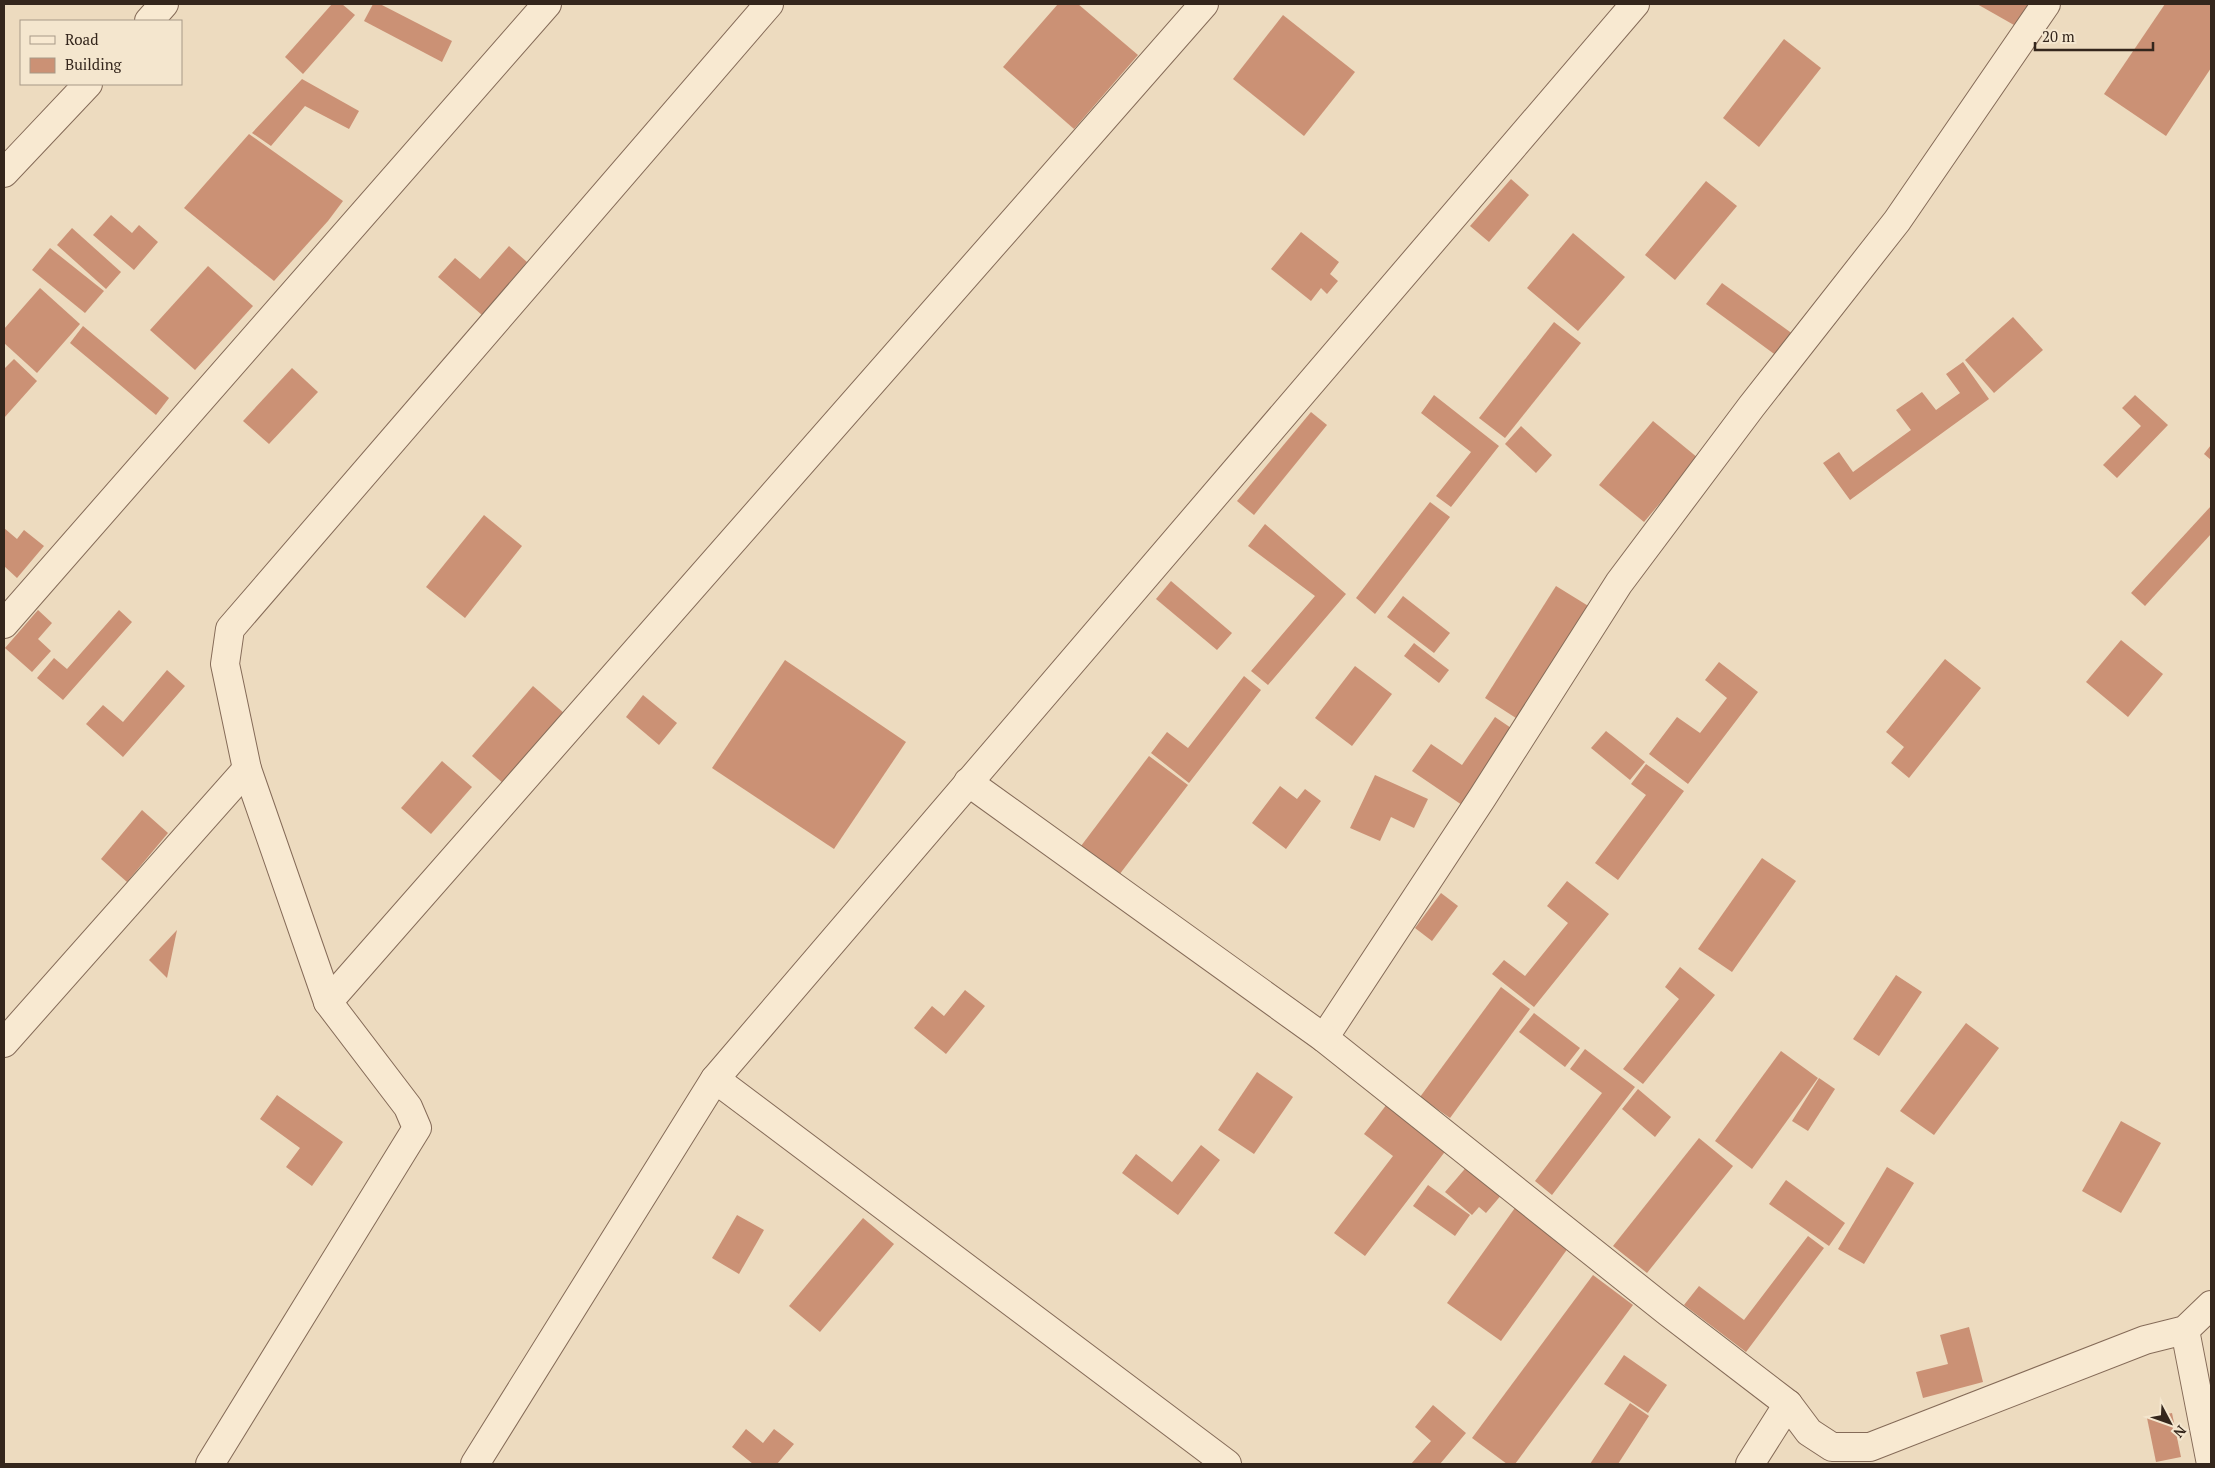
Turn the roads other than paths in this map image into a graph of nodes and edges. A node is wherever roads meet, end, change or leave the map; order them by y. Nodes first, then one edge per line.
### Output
1 (164, 4) edge
2 (547, 4) edge
3 (769, 4) edge
4 (1204, 4) edge
5 (1635, 4) edge
6 (2046, 4) edge
7 (150, 20) edge
8 (87, 85) edge
9 (4, 173) edge
10 (4, 624) edge
11 (247, 769) junction
12 (968, 782) junction
13 (328, 1002) junction
14 (1324, 1038) junction
15 (4, 1043) edge
16 (715, 1079) junction
17 (2211, 1305) edge
18 (2185, 1330) junction
19 (1788, 1404) junction
20 (210, 1464) edge
21 (475, 1464) edge
22 (1227, 1464) edge
23 (1750, 1464) edge
24 (2211, 1464) edge

1 - 7 street
2 - 10 street
3 - 11 street
4 - 13 street
5 - 12 street
6 - 14 street
8 - 9 street
11 - 13 street
11 - 15 street
12 - 14 street
12 - 16 street
13 - 20 street
14 - 19 street
16 - 21 street
16 - 22 street
17 - 18 street
18 - 19 street
18 - 24 street
19 - 23 street

